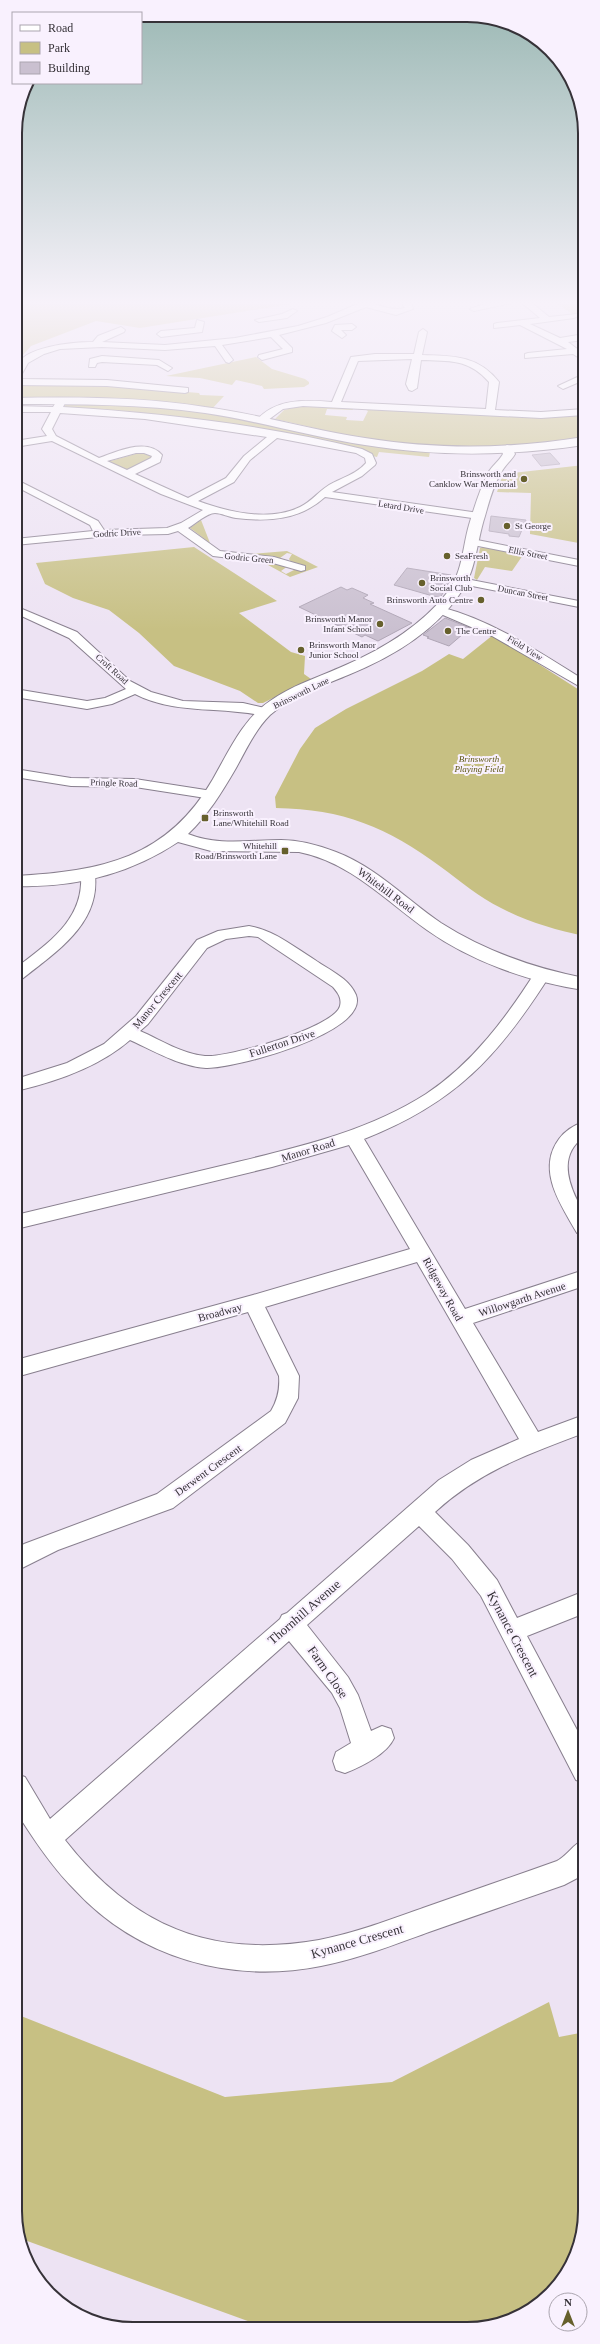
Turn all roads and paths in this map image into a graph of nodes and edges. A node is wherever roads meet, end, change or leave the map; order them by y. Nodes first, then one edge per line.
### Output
1 (56, 411) edge
2 (116, 411) edge
3 (212, 411) edge
4 (272, 411) edge
5 (462, 411) edge
6 (490, 413) joint
7 (578, 413) edge
8 (261, 421) junction
9 (276, 434) junction
10 (53, 438) junction
11 (22, 443) edge
12 (578, 443) edge
13 (507, 449) junction
14 (99, 461) junction
15 (127, 474) junction
16 (22, 486) edge
17 (323, 494) junction
18 (189, 502) junction
19 (213, 509) junction
20 (479, 516) junction
21 (180, 527) junction
22 (99, 533) junction
23 (22, 541) edge
24 (472, 542) junction
25 (578, 563) edge
26 (301, 568) dead end
27 (461, 581) junction
28 (578, 604) edge
29 (440, 610) junction
30 (22, 612) edge
31 (578, 680) edge
32 (136, 690) junction
33 (22, 694) edge
34 (264, 712) junction
35 (22, 774) edge
36 (212, 795) junction
37 (178, 836) junction
38 (88, 875) junction
39 (22, 881) edge
40 (250, 931) joint
41 (22, 970) edge
42 (542, 975) junction
43 (578, 983) edge
44 (129, 1033) junction
45 (22, 1083) edge
46 (578, 1133) edge
47 (353, 1136) junction
48 (578, 1218) edge
49 (22, 1221) edge
50 (422, 1253) junction
51 (578, 1280) edge
52 (253, 1303) junction
53 (460, 1319) junction
54 (22, 1366) edge
55 (578, 1426) edge
56 (533, 1443) junction
57 (420, 1512) junction
58 (22, 1558) edge
59 (578, 1604) edge
60 (290, 1623) junction
61 (512, 1631) junction
62 (578, 1758) edge
63 (345, 1761) dead end
64 (22, 1796) edge
65 (48, 1838) junction
66 (578, 1861) edge

1 - 10 street
2 - 9 street
3 - 8 street
4 - 8 street
5 - 6 street
6 - 7 street
8 - 13 street
9 - 17 street
9 - 18 street
10 - 11 street
10 - 14 street
12 - 13 street
13 - 20 street, Brinsworth Lane
14 - 15 street
14 - 15 street
15 - 18 street
16 - 22 street
17 - 19 street
17 - 20 street, Letard Drive
18 - 19 street
19 - 21 street, Godric Drive
20 - 24 street, Brinsworth Lane
21 - 22 street, Godric Drive
21 - 26 street, Godric Green
22 - 23 street, Godric Drive
24 - 25 street, Ellis Street
24 - 27 street, Brinsworth Lane
27 - 28 street, Duncan Street
27 - 29 street, Brinsworth Lane
29 - 31 street, Field View
29 - 34 street, Brinsworth Lane
30 - 32 street, Croft Road
32 - 33 street
32 - 34 street, Croft Road
34 - 36 street, Brinsworth Lane
35 - 36 street, Pringle Road
36 - 37 street, Brinsworth Lane
37 - 38 street, Brinsworth Lane
37 - 42 street, Whitehill Road
38 - 39 street, Brinsworth Lane
38 - 41 street
40 - 44 street, Manor Crescent
40 - 44 street, Fullerton Drive
42 - 43 street, Whitehill Road
42 - 47 street, Manor Road
44 - 45 street, Manor Crescent
46 - 48 street
47 - 49 street, Manor Road
47 - 50 street, Ridgeway Road
50 - 52 street, Broadway
50 - 53 street, Ridgeway Road
51 - 53 street, Willowgarth Avenue
52 - 54 street, Broadway
52 - 58 street, Derwent Crescent
53 - 56 street, Ridgeway Road
55 - 56 street, Thornhill Avenue
56 - 57 street, Thornhill Avenue
57 - 60 street, Thornhill Avenue
57 - 61 street, Kynance Crescent
59 - 61 street
60 - 63 street, Farm Close
60 - 65 street, Thornhill Avenue
61 - 62 street, Kynance Crescent
64 - 65 street, Kynance Crescent
65 - 66 street, Kynance Crescent

